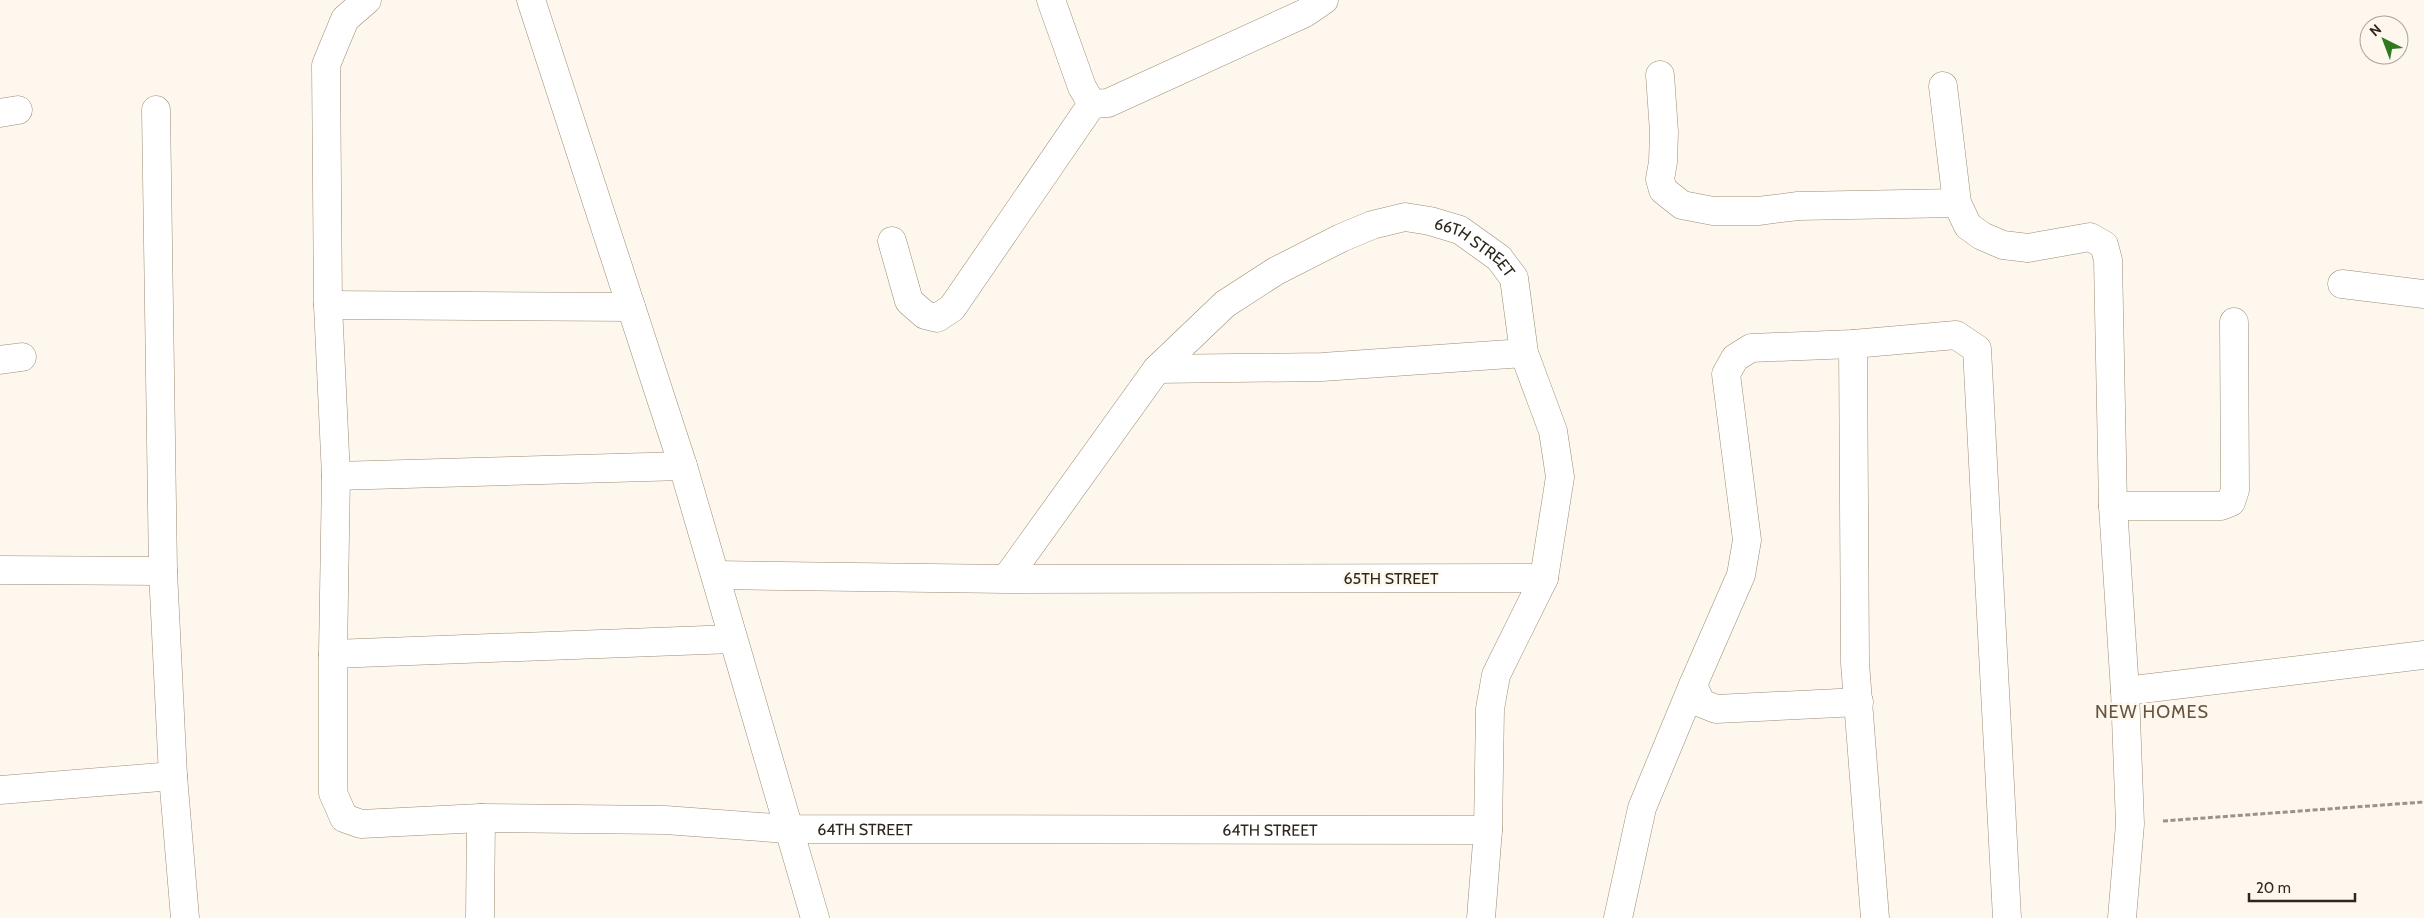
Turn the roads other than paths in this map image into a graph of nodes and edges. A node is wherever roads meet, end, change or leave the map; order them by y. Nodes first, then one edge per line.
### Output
1 (366, 0) edge
2 (531, 0) edge
3 (1051, 0) edge
4 (1324, 0) edge
5 (1660, 75) dead end
6 (1943, 86) dead end
7 (1092, 104) junction
8 (156, 110) dead end
9 (1957, 203) junction
10 (892, 241) dead end
11 (2342, 284) dead end
12 (2424, 294) edge
13 (328, 305) junction
14 (631, 307) junction
15 (2234, 322) dead end
16 (1852, 344) junction
17 (1524, 353) junction
18 (1157, 369) junction
19 (683, 466) junction
20 (336, 476) junction
21 (2114, 506) junction
22 (0, 570) edge
23 (163, 571) junction
24 (716, 576) junction
25 (1544, 578) junction
26 (1006, 579) junction
27 (733, 640) junction
28 (333, 654) junction
29 (2424, 655) edge
30 (1693, 685) junction
31 (2125, 691) junction
32 (1859, 702) junction
33 (173, 776) junction
34 (0, 790) edge
35 (481, 818) junction
36 (788, 829) junction
37 (1488, 830) junction
38 (185, 918) edge
39 (480, 918) edge
40 (815, 918) edge
41 (1481, 918) edge
42 (1618, 918) edge
43 (1875, 918) edge
44 (2006, 918) edge
45 (2122, 918) edge

1 - 13 street, 64TH STREET
2 - 14 street
3 - 7 street
4 - 7 street
5 - 9 street
6 - 9 street
7 - 10 street
8 - 23 street
9 - 21 street
11 - 12 street
13 - 14 street
13 - 20 street, 64TH STREET
14 - 19 street
15 - 21 street
16 - 30 street
16 - 32 street
16 - 44 street
17 - 18 street
17 - 18 street, 66TH STREET
17 - 25 street
18 - 26 street, 66TH STREET
19 - 20 street
19 - 24 street
20 - 28 street, 64TH STREET
21 - 31 street
22 - 23 street
23 - 33 street
24 - 26 street, 65TH STREET
24 - 27 street
25 - 26 street, 65TH STREET
25 - 37 street
27 - 28 street
27 - 36 street
28 - 35 street, 64TH STREET
29 - 31 street
30 - 32 street
30 - 42 street
31 - 45 street
32 - 43 street
33 - 34 street
33 - 38 street
35 - 36 street, 64TH STREET
35 - 39 street
36 - 37 street, 64TH STREET
36 - 40 street
37 - 41 street

